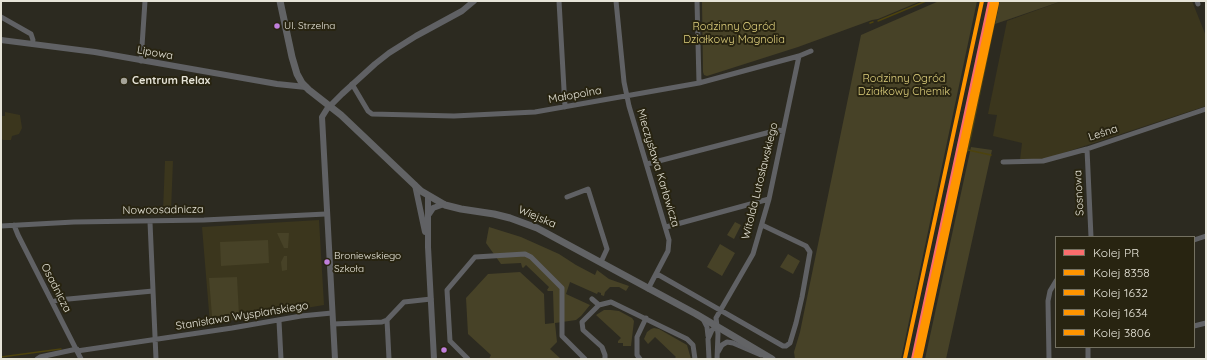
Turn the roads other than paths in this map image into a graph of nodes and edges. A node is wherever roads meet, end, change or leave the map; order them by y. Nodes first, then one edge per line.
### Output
1 (145, 1) edge
2 (280, 1) edge
3 (474, 1) edge
4 (559, 1) edge
5 (616, 1) edge
6 (697, 1) edge
7 (1, 17) edge
8 (1, 40) edge
9 (32, 44) junction
10 (812, 51) dead end
11 (799, 56) junction
12 (141, 61) junction
13 (700, 83) junction
14 (352, 84) junction
15 (306, 87) junction
16 (627, 96) junction
17 (330, 106) junction
18 (566, 107) junction
19 (1206, 109) edge
20 (783, 131) junction
21 (1087, 149) junction
22 (1003, 162) dead end
23 (647, 164) junction
24 (415, 186) junction
25 (428, 196) junction
26 (567, 197) dead end
27 (769, 199) junction
28 (444, 204) junction
29 (420, 206) junction
30 (326, 214) junction
31 (428, 214) junction
32 (150, 222) junction
33 (14, 225) junction
34 (762, 225) junction
35 (1, 226) edge
36 (666, 226) junction
37 (1091, 236) edge
38 (1206, 236) edge
39 (1195, 240) edge
40 (428, 247) junction
41 (601, 262) junction
42 (657, 274) junction
43 (1055, 284) edge
44 (648, 289) junction
45 (153, 291) junction
46 (431, 299) junction
47 (592, 299) dead end
48 (52, 302) junction
49 (599, 305) junction
50 (721, 310) junction
51 (332, 313) junction
52 (646, 318) junction
53 (703, 318) junction
54 (387, 320) junction
55 (279, 321) junction
56 (1206, 323) edge
57 (333, 324) junction
58 (1195, 326) edge
59 (716, 327) junction
60 (708, 336) junction
61 (156, 339) junction
62 (1088, 348) edge
63 (77, 350) junction
64 (717, 352) junction
65 (37, 359) edge
66 (81, 359) edge
67 (156, 359) edge
68 (281, 359) edge
69 (335, 359) edge
70 (389, 359) edge
71 (434, 359) edge
72 (468, 359) edge
73 (585, 359) edge
74 (605, 359) edge
75 (640, 359) edge
76 (695, 359) edge
77 (709, 359) edge
78 (717, 359) edge
79 (772, 359) edge
80 (1049, 359) edge
81 (1088, 359) edge

1 - 12 street
2 - 15 main road
3 - 14 street
4 - 18 street
5 - 16 street, Mieczysława Karłowicza
6 - 13 street
7 - 9 street
8 - 9 street, Lipowa
9 - 12 street, Lipowa
10 - 11 street, Małopolna
11 - 13 street, Małopolna
11 - 20 street, Witolda Lutosławskiego
12 - 15 street, Lipowa
13 - 16 street, Małopolna
14 - 17 street
14 - 18 street, Małopolna
15 - 17 main road, Wiejska
16 - 18 street, Małopolna
16 - 23 street, Mieczysława Karłowicza
17 - 24 main road, Wiejska
17 - 30 street
19 - 21 street, Leśna
20 - 23 street
20 - 27 street, Witolda Lutosławskiego
21 - 22 street, Leśna
21 - 37 street, Sosnowa
23 - 36 street, Mieczysława Karłowicza
24 - 25 main road, Wiejska
24 - 29 street
25 - 28 main road, Wiejska
25 - 29 street
25 - 31 street
26 - 41 street
27 - 34 street, Witolda Lutosławskiego
27 - 36 street
28 - 31 street
28 - 41 main road, Wiejska
29 - 40 street
30 - 32 street, Nowoosadnicza
30 - 51 street
31 - 40 street
32 - 33 street, Nowoosadnicza
32 - 45 street
33 - 35 street, Nowoosadnicza
33 - 48 street, Osadnicza
34 - 50 street, Witolda Lutosławskiego
34 - 50 street
36 - 42 street, Mieczysława Karłowicza
38 - 39 street
40 - 46 street
41 - 44 main road, Wiejska
42 - 44 street, Mieczysława Karłowicza
42 - 50 street
43 - 80 street
44 - 53 main road, Wiejska
45 - 48 street
45 - 61 street
46 - 54 street
46 - 71 street
47 - 49 street
48 - 63 street, Osadnicza
49 - 52 street
49 - 74 street
50 - 59 street, Witolda Lutosławskiego
51 - 55 street, Stanisława Wyspiańskiego
51 - 57 street
52 - 75 street
52 - 76 street
53 - 59 main road, Wiejska
53 - 60 street
54 - 57 street
54 - 70 street
55 - 61 street, Stanisława Wyspiańskiego
55 - 68 street
56 - 58 street
57 - 69 street
59 - 60 street
59 - 64 street
59 - 79 main road, Wiejska
60 - 77 street
61 - 63 street, Stanisława Wyspiańskiego
61 - 67 street
62 - 81 street
63 - 65 street, Stanisława Wyspiańskiego
63 - 66 street, Osadnicza
64 - 78 street
64 - 79 street
72 - 73 street

